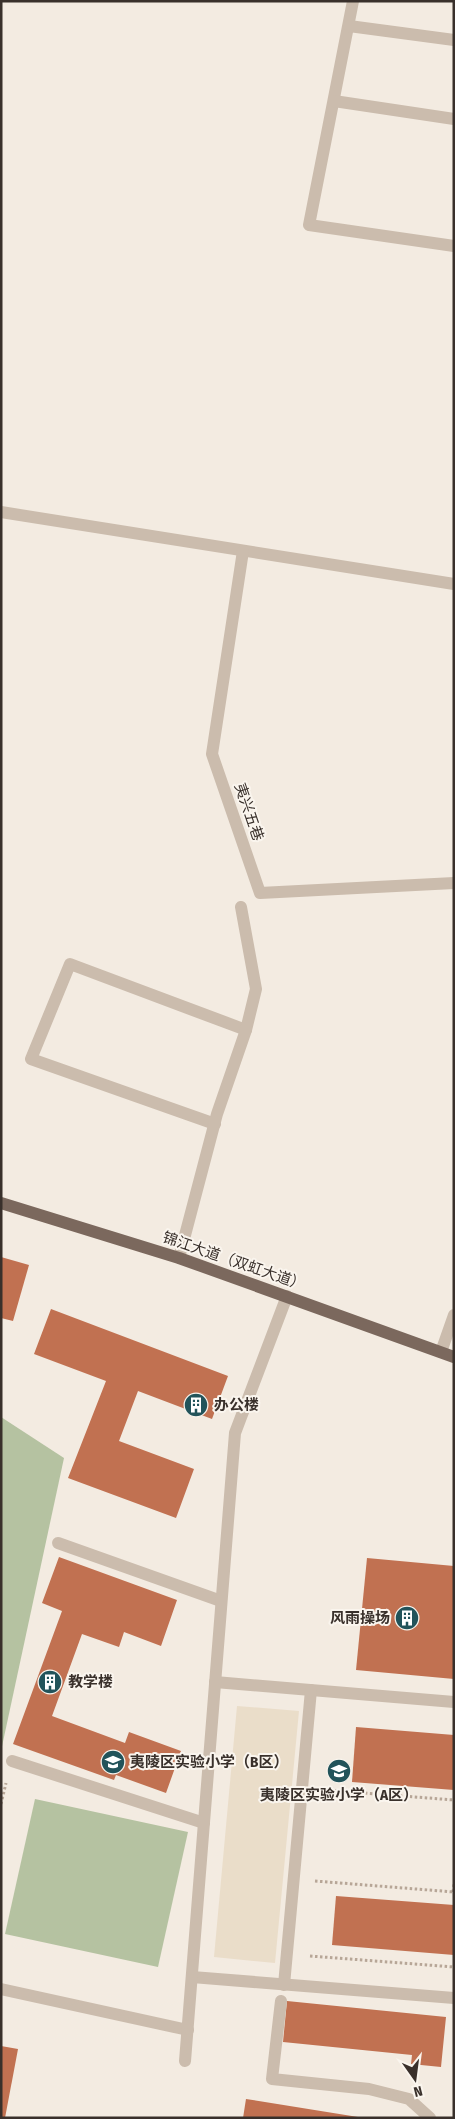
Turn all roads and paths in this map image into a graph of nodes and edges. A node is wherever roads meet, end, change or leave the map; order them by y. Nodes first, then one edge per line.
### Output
1 (354, 1) edge
2 (349, 26) junction
3 (454, 40) edge
4 (334, 101) junction
5 (454, 119) edge
6 (454, 246) edge
7 (1, 512) edge
8 (243, 550) junction
9 (454, 584) edge
10 (454, 884) edge
11 (241, 907) dead end
12 (246, 1030) junction
13 (215, 1124) junction
14 (1, 1203) edge
15 (179, 1258) junction
16 (287, 1296) junction
17 (454, 1315) edge
18 (441, 1352) junction
19 (454, 1357) edge
20 (58, 1543) dead end
21 (221, 1601) junction
22 (215, 1682) junction
23 (311, 1690) junction
24 (454, 1702) edge
25 (12, 1761) dead end
26 (302, 1788) junction
27 (454, 1800) edge
28 (204, 1822) junction
29 (293, 1879) junction
30 (454, 1884) edge
31 (453, 1892) edge
32 (286, 1955) junction
33 (454, 1967) edge
34 (192, 1977) junction
35 (284, 1985) junction
36 (1, 1990) edge
37 (454, 1998) edge
38 (281, 2001) dead end
39 (188, 2030) junction
40 (185, 2061) dead end
41 (430, 2118) edge

1 - 2 street
2 - 3 street
2 - 4 street
4 - 5 street
4 - 6 street
7 - 8 street
8 - 9 street
8 - 10 street, 夷兴五巷
11 - 12 street
12 - 13 street
12 - 13 street
13 - 15 street
14 - 15 main road, 锦江大道（双虹大道）
15 - 16 main road, 锦江大道（双虹大道）
16 - 18 main road, 锦江大道（双虹大道）
16 - 21 street
17 - 18 street
18 - 19 main road, 锦江大道（双虹大道）
20 - 21 street
21 - 22 street
22 - 23 street
22 - 28 street
23 - 24 street
23 - 26 street
25 - 28 street
26 - 27 path
26 - 29 street
28 - 34 street
29 - 31 path
29 - 32 street
30 - 31 path
32 - 33 path
32 - 35 street
34 - 35 street
34 - 39 street
35 - 37 street
36 - 39 street
38 - 41 street
39 - 40 street

